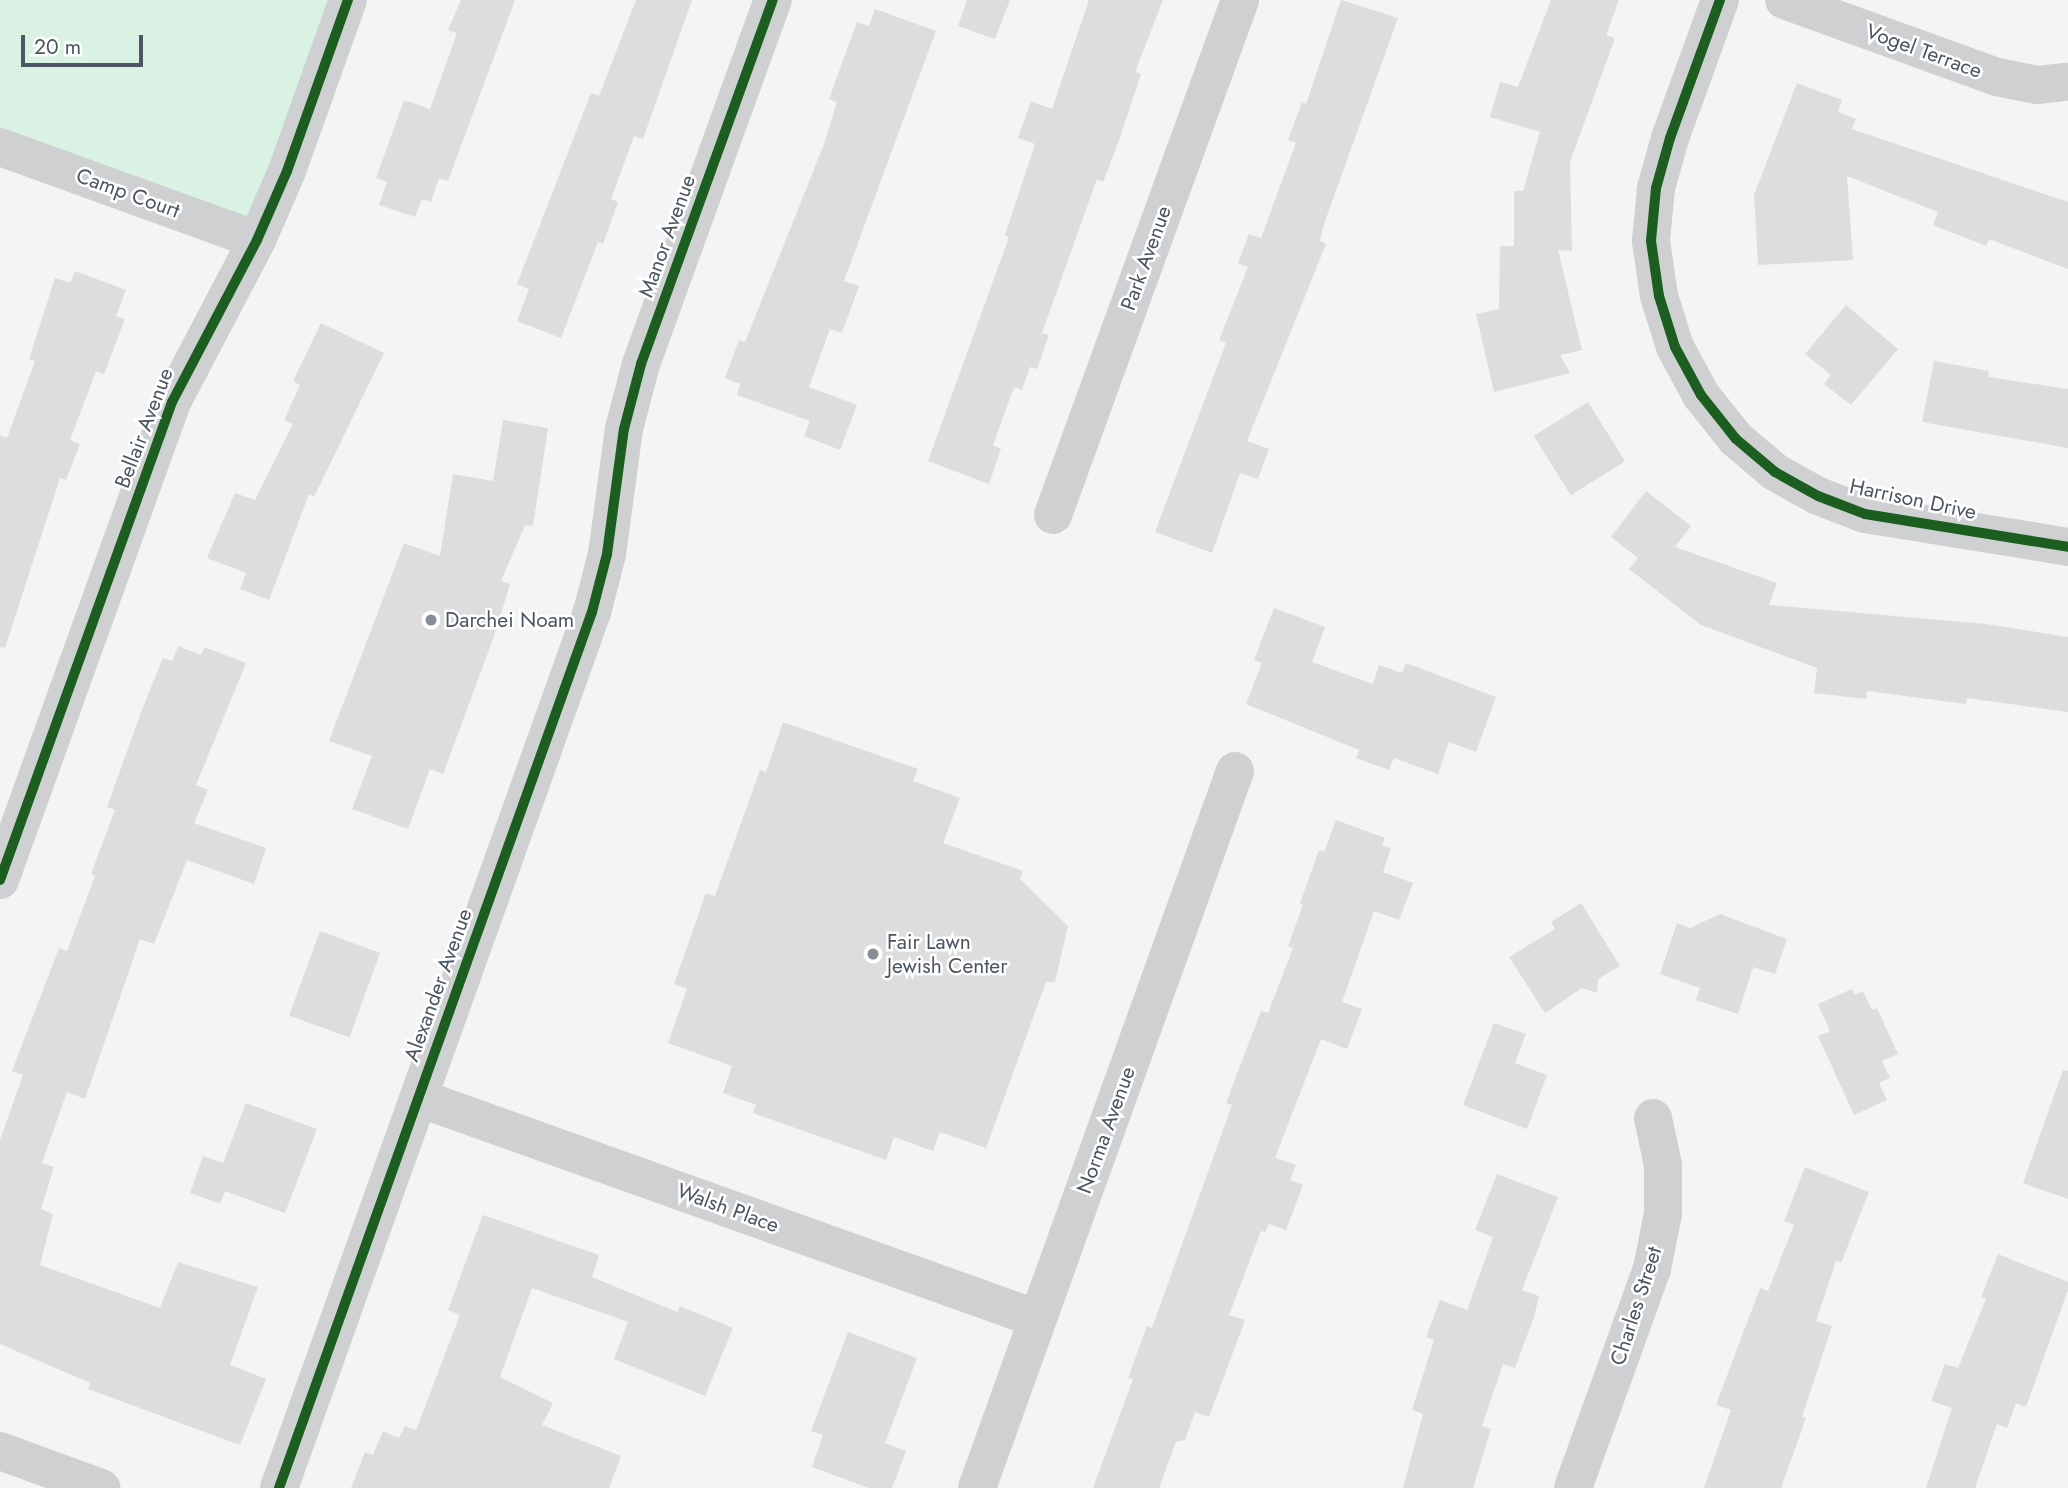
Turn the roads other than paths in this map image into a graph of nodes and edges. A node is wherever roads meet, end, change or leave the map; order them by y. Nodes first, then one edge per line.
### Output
1 (348, 0) edge
2 (773, 0) edge
3 (1240, 0) edge
4 (1720, 0) edge
5 (1784, 0) edge
6 (2068, 82) edge
7 (0, 146) edge
8 (257, 240) junction
9 (615, 489) joint
10 (1053, 515) dead end
11 (2068, 547) edge
12 (1235, 771) dead end
13 (0, 880) edge
14 (419, 1098) junction
15 (1653, 1118) dead end
16 (1038, 1319) junction
17 (0, 1451) edge
18 (101, 1488) edge
19 (279, 1488) edge
20 (977, 1488) edge
21 (1573, 1488) edge

1 - 8 street, Bellair Avenue
2 - 9 street, Manor Avenue
3 - 10 street, Park Avenue
4 - 11 street, Harrison Drive
5 - 6 street, Vogel Terrace
7 - 8 street, Camp Court
8 - 13 street, Bellair Avenue
9 - 14 street, Alexander Avenue
12 - 16 street, Norma Avenue
14 - 16 street, Walsh Place
14 - 19 street, Alexander Avenue
15 - 21 street, Charles Street
16 - 20 street, Norma Avenue
17 - 18 street

